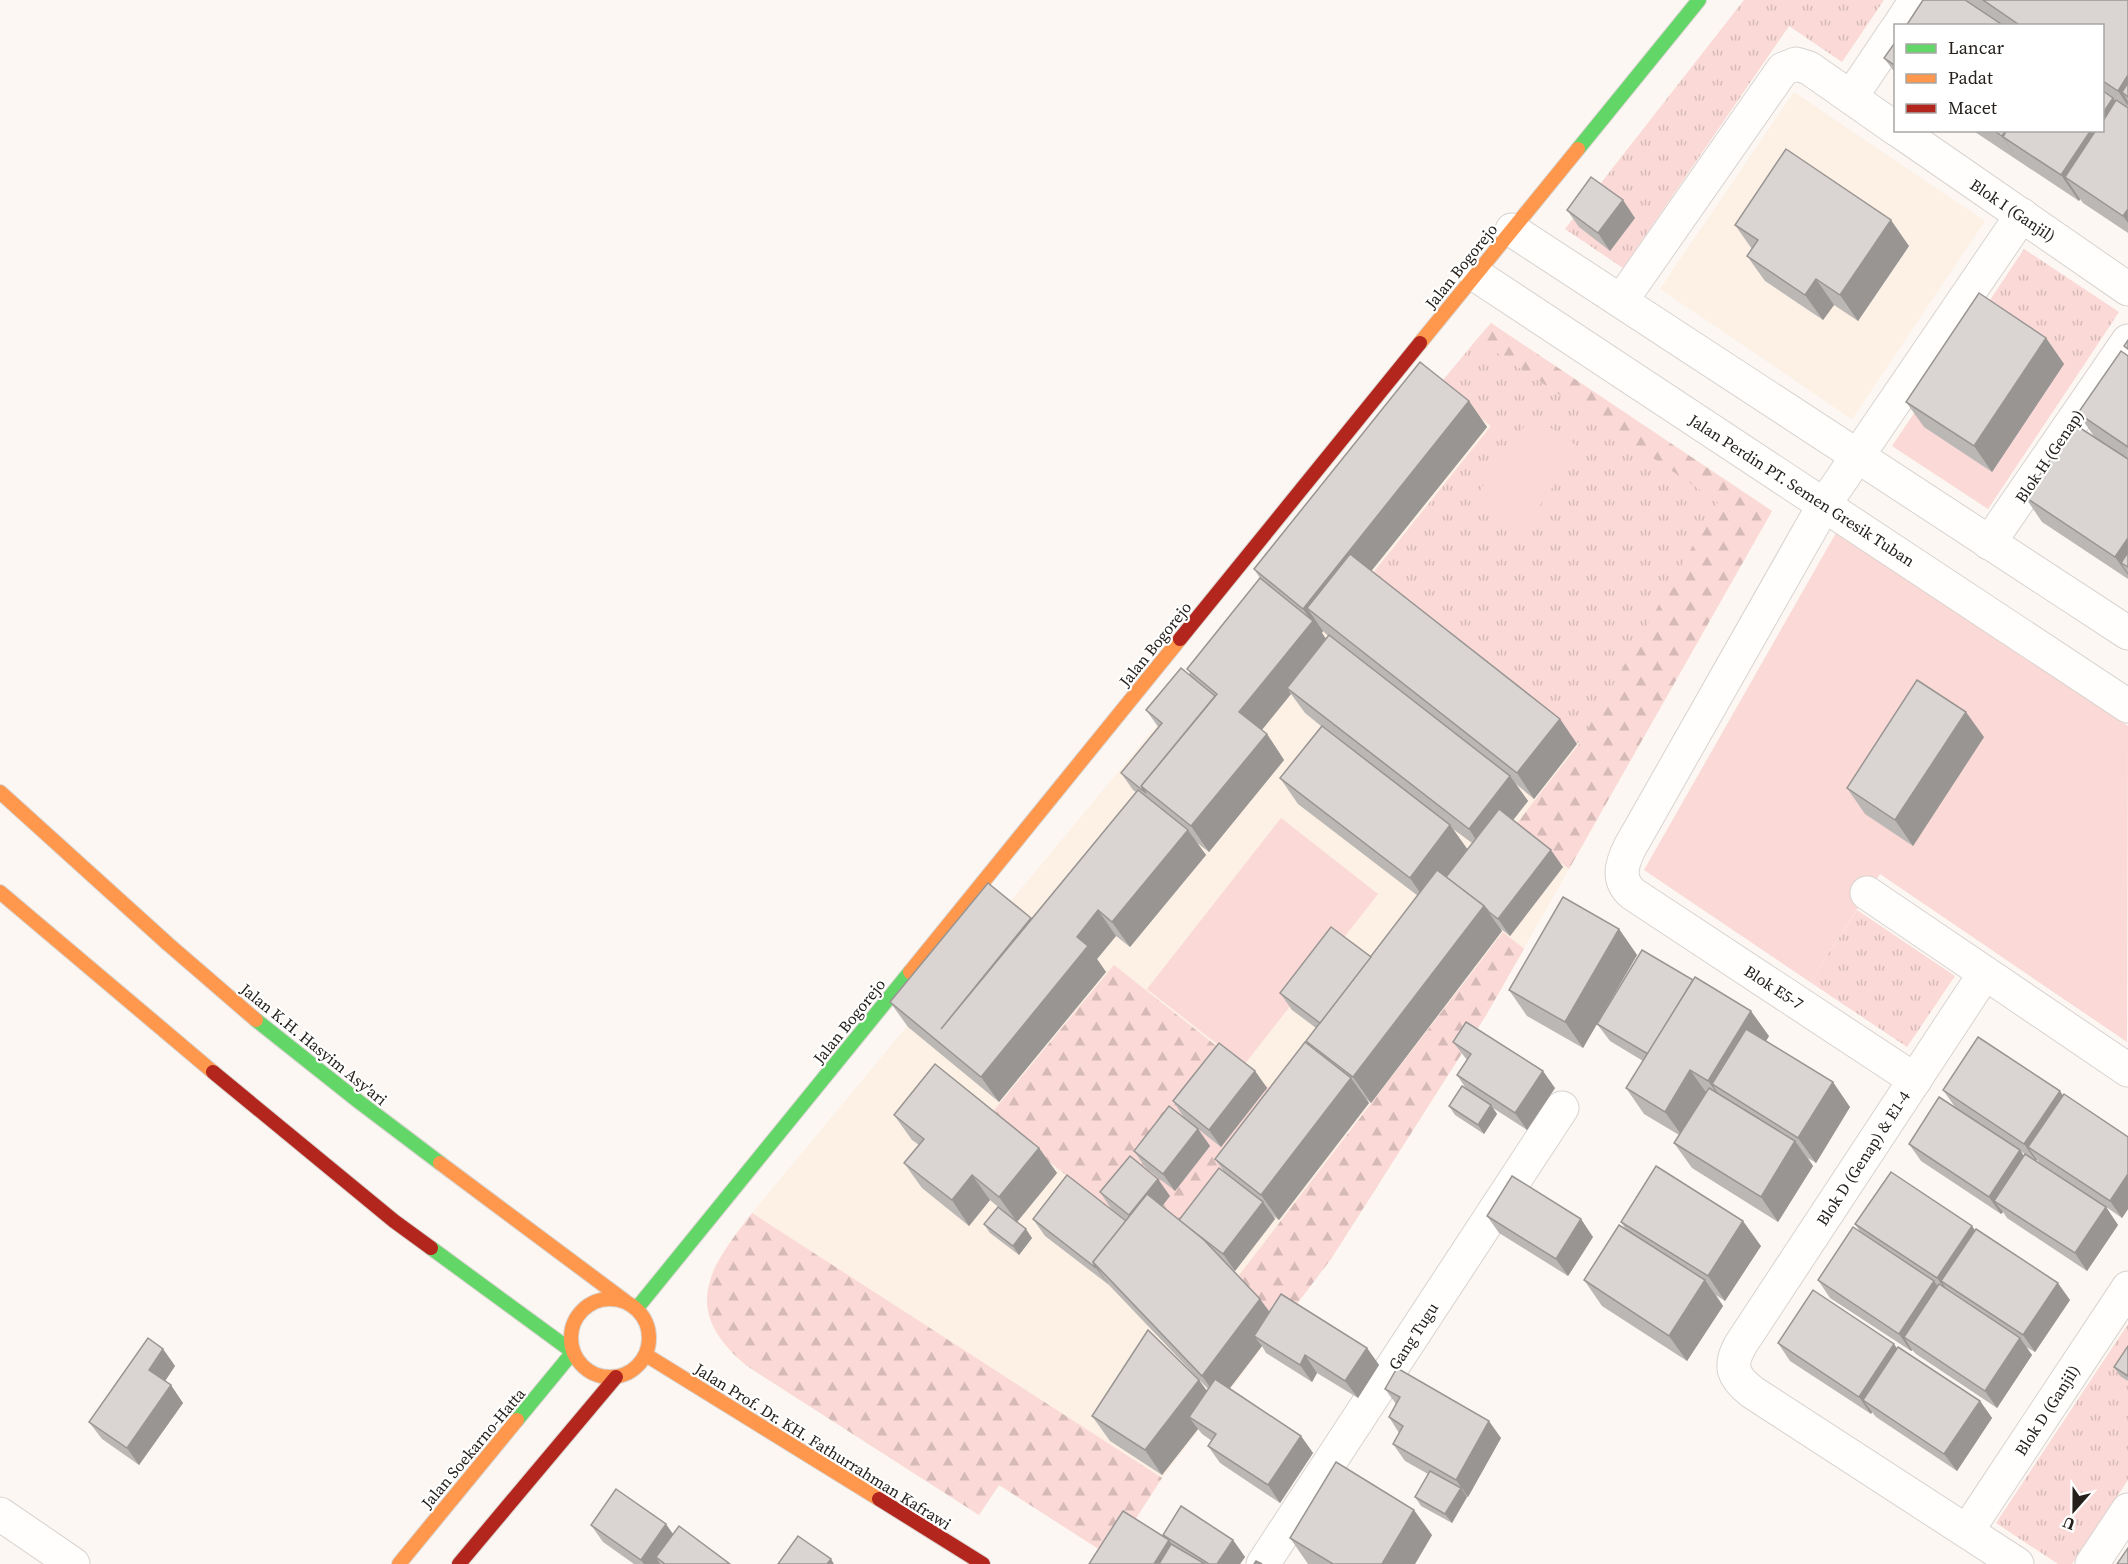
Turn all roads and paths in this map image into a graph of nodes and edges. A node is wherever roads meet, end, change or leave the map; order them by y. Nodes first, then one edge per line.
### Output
1 (1699, 0) edge
2 (1916, 0) edge
3 (1900, 24) edge
4 (1894, 33) edge
5 (1851, 97) junction
6 (1894, 128) edge
7 (1900, 132) edge
8 (2022, 215) junction
9 (1512, 230) junction
10 (1476, 275) junction
11 (2128, 289) edge
12 (1621, 302) junction
13 (2128, 341) edge
14 (1858, 456) junction
15 (1824, 505) junction
16 (1989, 543) junction
17 (2128, 633) edge
18 (2128, 706) edge
19 (0, 792) edge
20 (0, 892) edge
21 (1867, 893) dead end
22 (1985, 973) junction
23 (2128, 1070) edge
24 (1915, 1080) junction
25 (1562, 1108) dead end
26 (2128, 1288) edge
27 (631, 1305) junction
28 (573, 1352) junction
29 (646, 1355) junction
30 (616, 1377) junction
31 (2128, 1510) edge
32 (0, 1514) edge
33 (1967, 1532) junction
34 (73, 1564) edge
35 (399, 1564) edge
36 (459, 1564) edge
37 (983, 1564) edge
38 (1263, 1564) edge
39 (2017, 1564) edge
40 (2092, 1564) edge

1 - 9 main road, Jalan Bogorejo
2 - 3 street
4 - 5 street
5 - 6 street, Blok I (Ganjil)
5 - 12 street, Blok I (Ganjil)
7 - 8 street, Blok I (Ganjil)
8 - 11 street, Blok I (Ganjil)
8 - 14 street
9 - 10 main road, Jalan Bogorejo
9 - 12 street
10 - 15 street, Jalan Perdin PT. Semen Gresik Tuban
10 - 27 main road, Jalan Bogorejo
12 - 14 street
13 - 16 street, Blok H (Genap)
14 - 15 street
14 - 16 street
15 - 18 street, Jalan Perdin PT. Semen Gresik Tuban
15 - 24 street, Blok E5-7
16 - 17 street
19 - 27 main road, Jalan K.H. Hasyim Asy'ari
20 - 28 main road
21 - 22 street
22 - 23 street
22 - 24 street, Blok D (Genap) & E1-4
24 - 33 street, Blok D (Genap) & E1-4
25 - 38 street, Gang Tugu
26 - 33 street, Blok D (Ganjil)
27 - 28 main road
27 - 29 main road
28 - 30 main road
28 - 35 main road, Jalan Soekarno-Hatta
29 - 30 main road
29 - 37 main road, Jalan Prof. Dr. KH. Fathurrahman Kafrawi
30 - 36 main road
31 - 40 street
32 - 34 street
33 - 39 street

